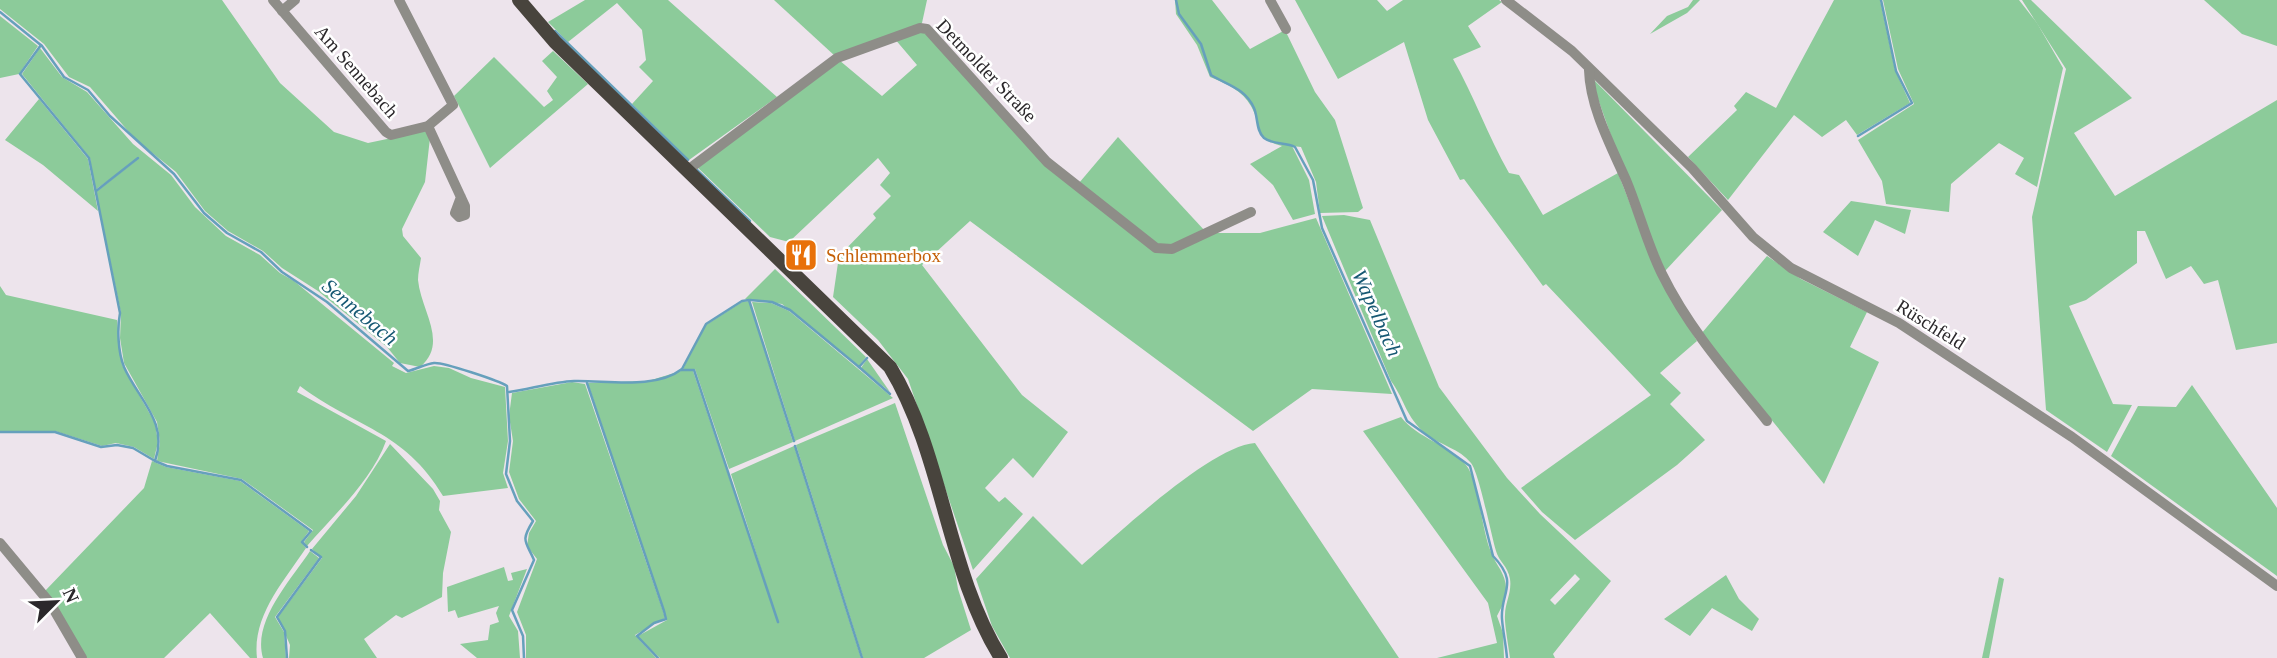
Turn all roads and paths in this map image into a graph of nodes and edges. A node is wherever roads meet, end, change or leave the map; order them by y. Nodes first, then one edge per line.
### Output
1 (273, 0) edge
2 (295, 0) edge
3 (399, 0) edge
4 (519, 0) edge
5 (1270, 0) edge
6 (1506, 0) edge
7 (282, 11) junction
8 (1286, 29) dead end
9 (1589, 70) junction
10 (428, 126) junction
11 (689, 169) junction
12 (461, 197) dead end
13 (1251, 212) dead end
14 (1768, 421) dead end
15 (0, 543) edge
16 (2277, 586) edge
17 (82, 658) edge
18 (1001, 658) edge

1 - 7 street, Am Sennebach
2 - 7 street
3 - 10 street
4 - 11 main road
5 - 8 street
6 - 9 street, Rüschfeld
7 - 10 street, Am Sennebach
9 - 14 street
9 - 16 street, Rüschfeld
10 - 12 street
11 - 13 street, Detmolder Straße
11 - 18 main road
15 - 17 street

